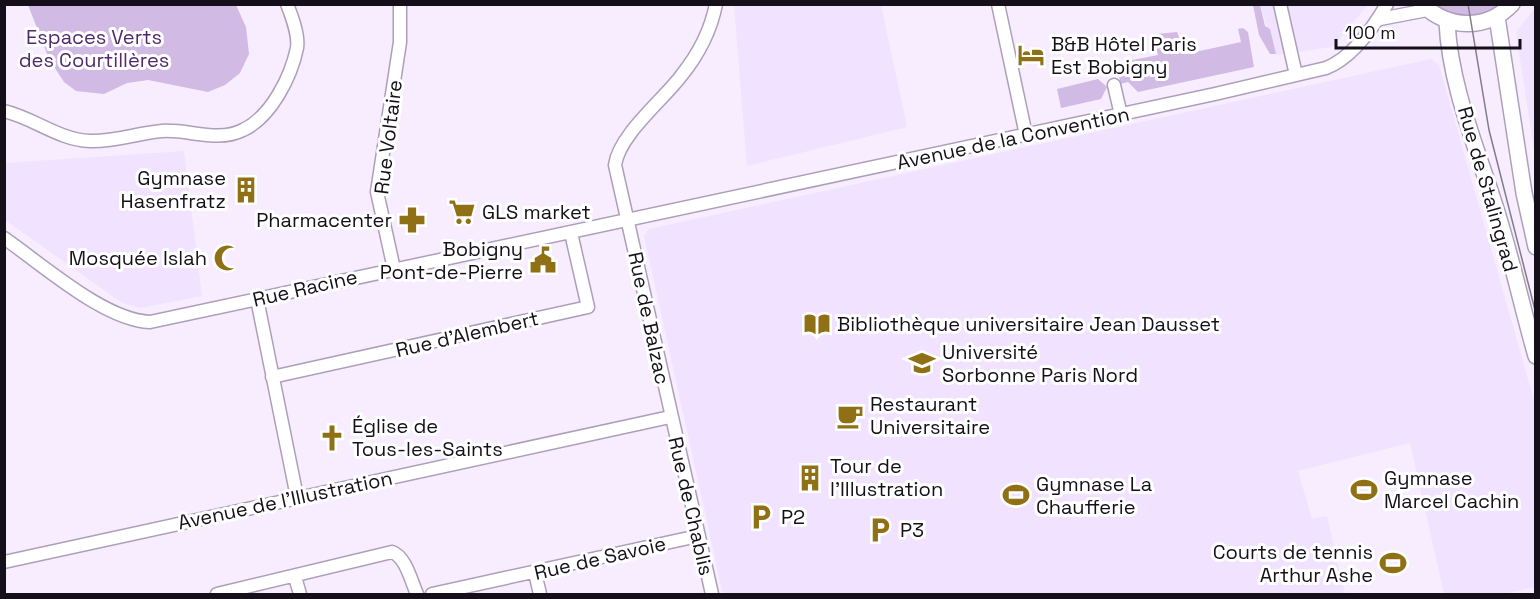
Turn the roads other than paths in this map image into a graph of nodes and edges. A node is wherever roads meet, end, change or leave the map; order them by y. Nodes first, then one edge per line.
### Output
1 (287, 4) edge
2 (400, 4) edge
3 (716, 4) edge
4 (998, 4) edge
5 (1280, 4) edge
6 (1387, 4) edge
7 (1512, 4) edge
8 (1424, 7) edge
9 (1497, 17) junction
10 (1380, 18) junction
11 (1447, 21) junction
12 (1296, 75) junction
13 (1114, 85) dead end
14 (4, 111) edge
15 (1121, 115) junction
16 (1026, 135) junction
17 (1531, 214) edge
18 (627, 219) junction
19 (571, 233) junction
20 (4, 238) edge
21 (1536, 247) edge
22 (394, 269) junction
23 (257, 299) junction
24 (1536, 356) edge
25 (272, 377) junction
26 (670, 417) junction
27 (297, 497) junction
28 (698, 536) junction
29 (4, 562) edge
30 (535, 573) junction
31 (295, 577) junction
32 (217, 594) edge
33 (300, 594) edge
34 (417, 594) edge
35 (432, 594) edge
36 (540, 594) edge
37 (712, 594) edge

1 - 14 street
2 - 22 street, Rue Voltaire
3 - 18 street, Rue de Balzac
4 - 16 street
5 - 12 street
6 - 10 street, Avenue de la Convention
7 - 9 main road
8 - 10 street
8 - 11 main road
9 - 11 main road
9 - 17 main road, Rue de Stalingrad
10 - 12 street, Avenue de la Convention
11 - 24 main road, Rue de Stalingrad
12 - 15 street, Avenue de la Convention
13 - 15 street
15 - 16 street, Avenue de la Convention
16 - 18 street, Avenue de la Convention
17 - 21 main road, Rue de Stalingrad
18 - 19 street, Rue Racine
18 - 26 street, Rue de Balzac
19 - 22 street, Rue Racine
19 - 25 street, Rue d'Alembert
20 - 23 street, Rue Racine
22 - 23 street, Rue Racine
23 - 25 street
25 - 27 street
26 - 27 street, Avenue de l'Illustration
26 - 28 street, Rue de Chablis
27 - 29 street, Avenue de l'Illustration
28 - 30 street, Rue de Savoie
28 - 37 street, Rue de Chablis
30 - 35 street, Rue de Savoie
30 - 36 street
31 - 32 street
31 - 33 street
31 - 34 street

